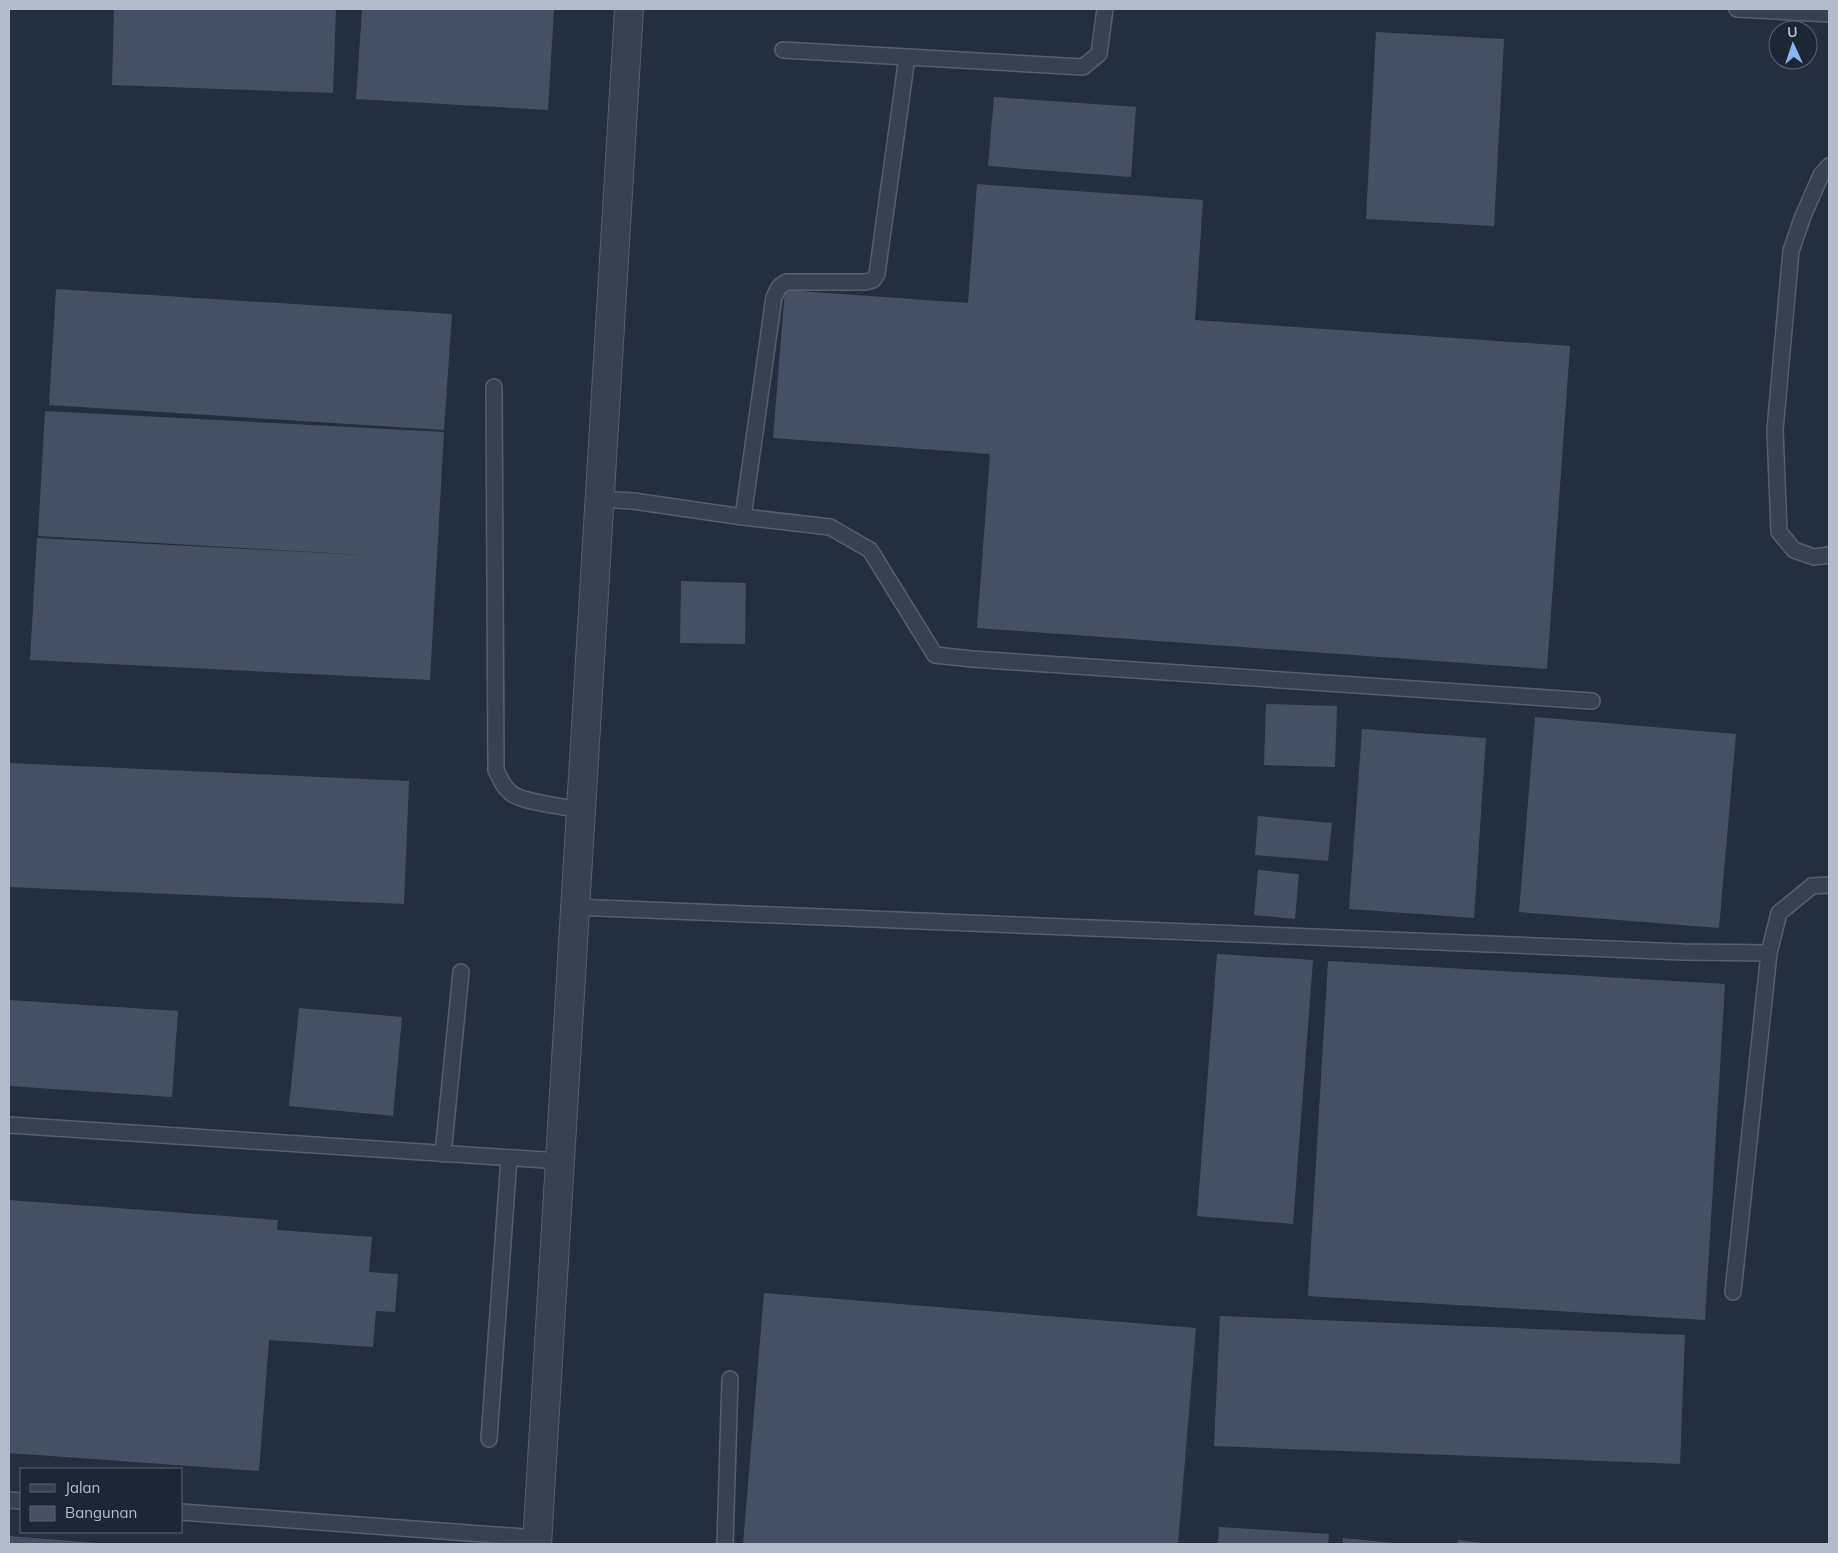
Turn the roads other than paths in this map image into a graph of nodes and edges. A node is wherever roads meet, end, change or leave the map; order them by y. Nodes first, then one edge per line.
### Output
1 (629, 9) edge
2 (1104, 9) edge
3 (1737, 9) edge
4 (1829, 14) edge
5 (783, 50) dead end
6 (907, 57) junction
7 (1829, 166) edge
8 (494, 387) dead end
9 (600, 499) junction
10 (743, 517) junction
11 (1829, 555) edge
12 (1592, 701) dead end
13 (581, 810) junction
14 (1829, 884) edge
15 (575, 907) junction
16 (1769, 954) junction
17 (461, 972) dead end
18 (9, 1125) edge
19 (443, 1154) junction
20 (509, 1158) junction
21 (560, 1161) junction
22 (1734, 1292) dead end
23 (730, 1379) dead end
24 (489, 1439) dead end
25 (182, 1512) edge
26 (537, 1541) edge
27 (725, 1544) edge

1 - 9 street
2 - 6 lane
3 - 4 lane
5 - 6 lane
6 - 10 lane
7 - 11 lane
8 - 13 lane
9 - 10 lane
9 - 13 street
10 - 12 lane
13 - 15 street
14 - 16 lane
15 - 16 lane
15 - 21 street
16 - 22 lane
17 - 19 lane
18 - 19 lane
19 - 20 lane
20 - 21 lane
20 - 24 lane
21 - 26 street
23 - 27 lane
25 - 26 lane

